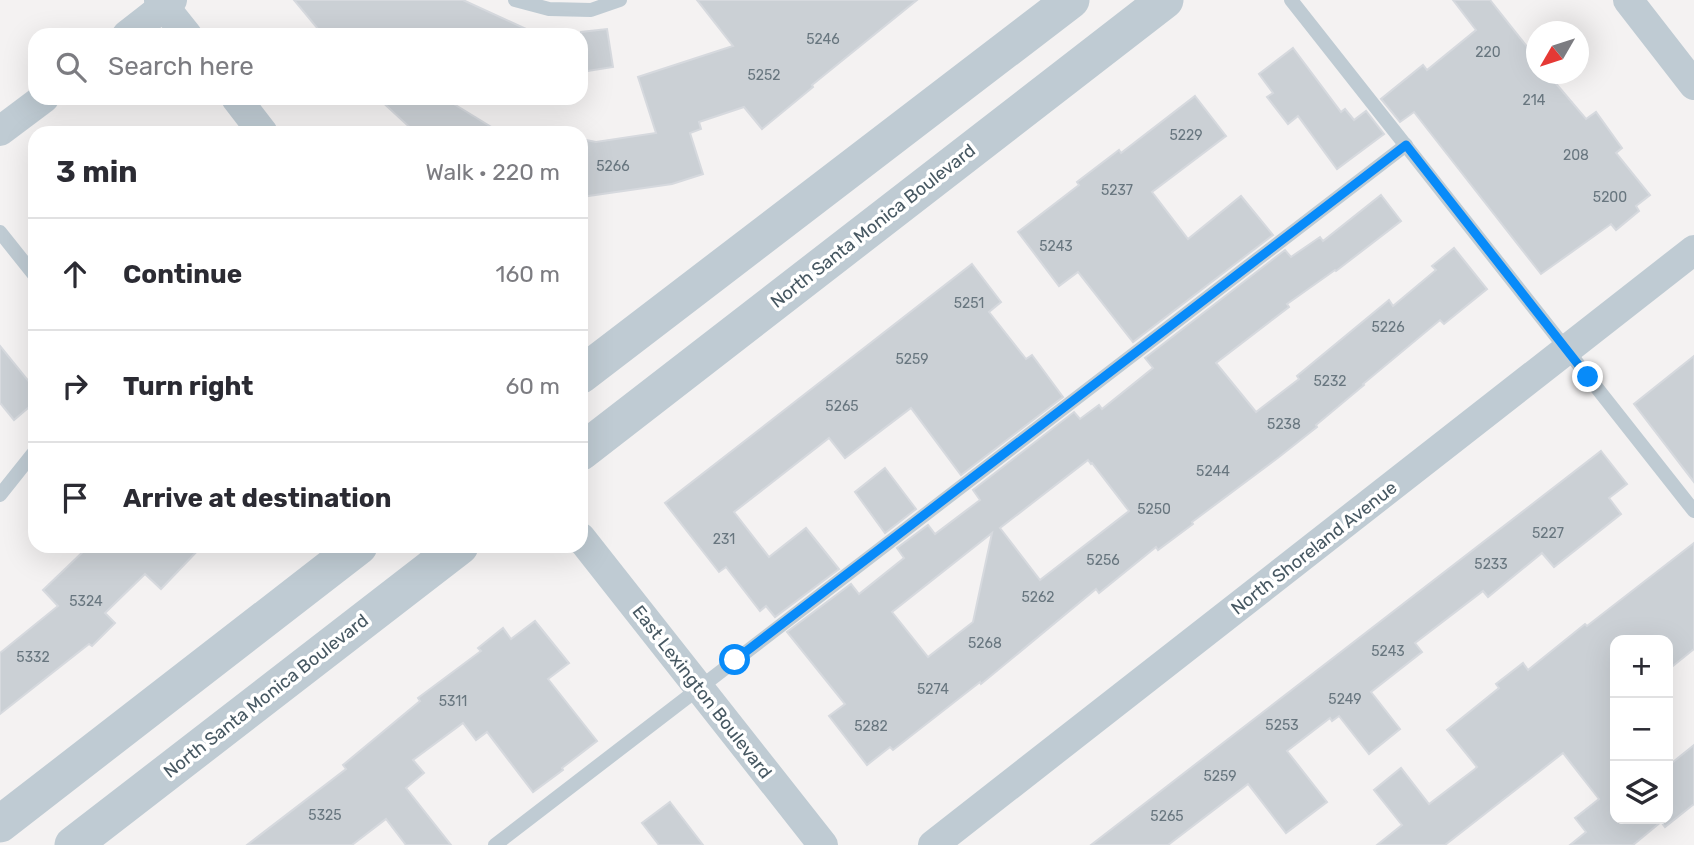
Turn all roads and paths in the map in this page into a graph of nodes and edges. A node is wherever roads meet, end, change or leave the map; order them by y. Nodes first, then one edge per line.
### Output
1 (515, 0) edge
2 (620, 0) edge
3 (1071, 0) edge
4 (1165, 0) edge
5 (1291, 0) edge
6 (1628, 0) edge
7 (165, 2) edge
8 (135, 28) edge
9 (182, 28) edge
10 (1694, 85) edge
11 (35, 105) edge
12 (242, 105) edge
13 (258, 126) edge
14 (0, 131) edge
15 (1406, 145) junction
16 (0, 232) edge
17 (1694, 250) edge
18 (28, 267) edge
19 (1567, 351) junction
20 (588, 370) edge
21 (588, 447) edge
22 (28, 460) edge
23 (0, 495) edge
24 (1694, 511) edge
25 (588, 547) edge
26 (350, 553) edge
27 (451, 553) edge
28 (698, 688) junction
29 (0, 824) edge
30 (73, 845) edge
31 (495, 845) edge
32 (823, 845) edge
33 (933, 845) edge

1 - 2 lane
3 - 20 street
4 - 21 street, North Santa Monica Boulevard
5 - 15 lane
6 - 10 street
7 - 8 street
7 - 9 street
11 - 14 street
12 - 13 street
15 - 19 lane
15 - 28 lane
16 - 18 lane
17 - 19 street, North Shoreland Avenue
19 - 24 lane
19 - 33 street, North Shoreland Avenue
22 - 23 lane
25 - 28 street, East Lexington Boulevard
26 - 29 street
27 - 30 street, North Santa Monica Boulevard
28 - 31 lane
28 - 32 street, East Lexington Boulevard

